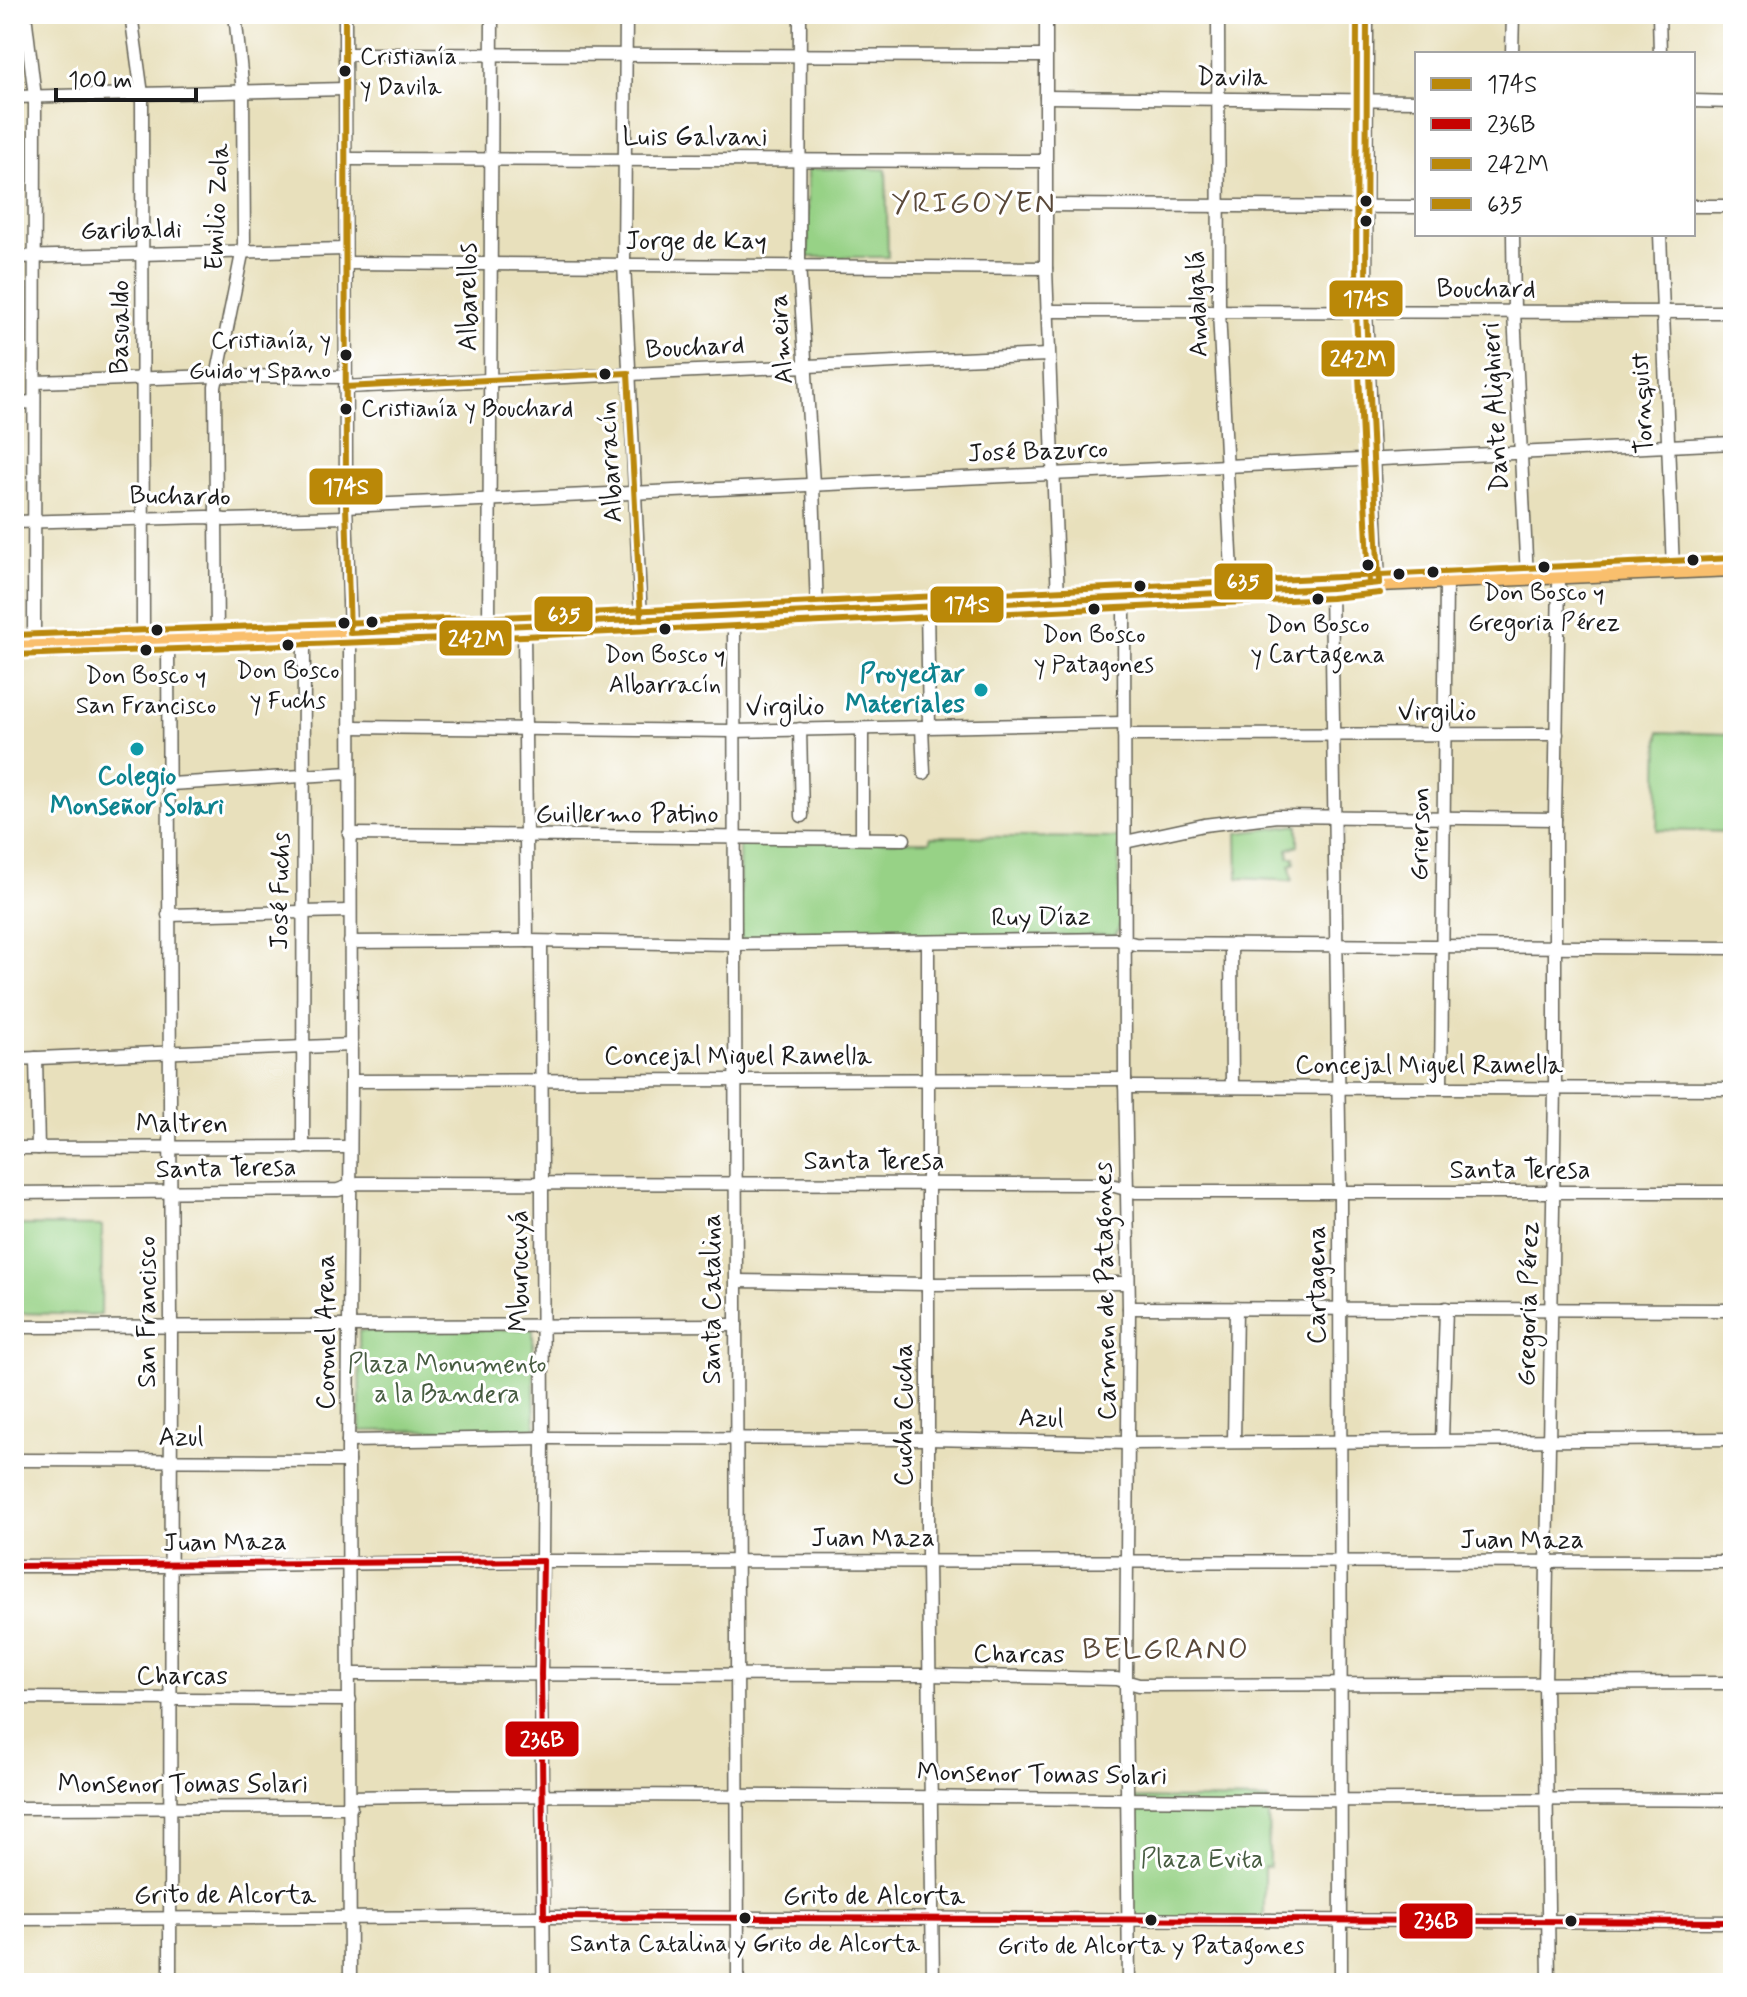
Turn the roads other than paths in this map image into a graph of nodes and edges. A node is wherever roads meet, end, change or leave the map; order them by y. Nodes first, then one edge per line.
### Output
1 (25, 14) edge
2 (131, 14) edge
3 (235, 14) edge
4 (345, 14) edge
5 (492, 14) edge
6 (626, 14) edge
7 (800, 14) edge
8 (1046, 14) edge
9 (1218, 14) edge
10 (1367, 14) edge
11 (1513, 14) edge
12 (1659, 14) edge
13 (1512, 52) edge
14 (1660, 52) edge
15 (345, 54) junction
16 (491, 54) junction
17 (800, 54) junction
18 (626, 55) junction
19 (1045, 56) junction
20 (344, 89) junction
21 (243, 92) junction
22 (142, 94) junction
23 (14, 97) edge
24 (35, 97) junction
25 (1046, 97) junction
26 (1219, 99) junction
27 (1415, 101) edge
28 (1695, 101) edge
29 (1367, 102) junction
30 (1733, 102) edge
31 (346, 159) junction
32 (625, 159) junction
33 (492, 160) junction
34 (799, 160) junction
35 (1044, 161) junction
36 (1045, 205) junction
37 (1217, 205) junction
38 (1695, 206) edge
39 (1733, 206) edge
40 (1415, 207) edge
41 (1366, 208) junction
42 (1513, 236) edge
43 (1660, 236) edge
44 (345, 249) junction
45 (244, 251) junction
46 (142, 253) junction
47 (36, 256) junction
48 (14, 257) edge
49 (346, 263) junction
50 (624, 263) junction
51 (492, 264) junction
52 (799, 264) junction
53 (1046, 268) junction
54 (1047, 311) junction
55 (1219, 311) junction
56 (1366, 312) junction
57 (1514, 312) junction
58 (1661, 312) junction
59 (1733, 312) edge
60 (1048, 355) junction
61 (806, 364) junction
62 (628, 373) junction
63 (215, 376) junction
64 (143, 379) junction
65 (491, 381) junction
66 (36, 382) junction
67 (345, 382) junction
68 (34, 402) junction
69 (14, 403) edge
70 (1733, 443) edge
71 (1667, 446) junction
72 (1520, 452) junction
73 (1373, 459) junction
74 (1228, 468) junction
75 (1052, 474) junction
76 (813, 484) junction
77 (635, 494) junction
78 (491, 500) junction
79 (346, 512) junction
80 (142, 518) junction
81 (216, 519) junction
82 (33, 521) junction
83 (14, 522) edge
84 (1733, 568) edge
85 (1673, 570) junction
86 (1559, 577) junction
87 (1527, 578) junction
88 (1446, 581) junction
89 (1379, 583) junction
90 (1331, 588) junction
91 (1233, 593) junction
92 (1124, 598) junction
93 (1058, 600) junction
94 (927, 607) junction
95 (817, 612) junction
96 (734, 616) junction
97 (641, 620) junction
98 (524, 626) junction
99 (489, 627) junction
100 (350, 633) junction
101 (304, 636) junction
102 (217, 639) junction
103 (143, 641) junction
104 (168, 641) junction
105 (34, 644) junction
106 (14, 645) edge
107 (926, 726) junction
108 (350, 727) junction
109 (800, 729) junction
110 (862, 729) junction
111 (1124, 729) junction
112 (525, 731) junction
113 (732, 731) junction
114 (1335, 734) junction
115 (1557, 734) junction
116 (1444, 735) junction
117 (350, 773) junction
118 (924, 773) dead end
119 (305, 776) junction
120 (170, 784) junction
121 (802, 816) dead end
122 (1335, 816) junction
123 (1443, 819) junction
124 (1555, 819) junction
125 (349, 834) junction
126 (527, 836) junction
127 (733, 838) junction
128 (862, 838) junction
129 (904, 839) dead end
130 (1125, 842) junction
131 (349, 911) junction
132 (302, 912) junction
133 (168, 915) junction
134 (527, 941) junction
135 (350, 942) junction
136 (541, 942) junction
137 (928, 942) junction
138 (1125, 942) junction
139 (736, 944) junction
140 (1231, 945) junction
141 (1442, 946) junction
142 (1556, 946) junction
143 (1335, 947) junction
144 (1733, 948) edge
145 (351, 1045) junction
146 (303, 1047) junction
147 (170, 1053) junction
148 (36, 1058) junction
149 (14, 1059) edge
150 (928, 1078) junction
151 (541, 1079) junction
152 (736, 1079) junction
153 (351, 1081) junction
154 (1125, 1083) junction
155 (1232, 1087) junction
156 (1441, 1087) junction
157 (1555, 1088) junction
158 (1338, 1089) junction
159 (1733, 1089) edge
160 (170, 1146) junction
161 (350, 1147) junction
162 (14, 1148) edge
163 (38, 1148) junction
164 (303, 1148) junction
165 (542, 1184) junction
166 (927, 1184) junction
167 (350, 1185) junction
168 (735, 1185) junction
169 (1127, 1190) junction
170 (170, 1192) junction
171 (1733, 1192) edge
172 (14, 1193) edge
173 (1340, 1193) junction
174 (1552, 1194) junction
175 (737, 1281) junction
176 (1128, 1283) junction
177 (927, 1284) junction
178 (1129, 1308) junction
179 (1236, 1308) junction
180 (1446, 1308) junction
181 (1340, 1309) junction
182 (1551, 1310) junction
183 (1733, 1310) edge
184 (349, 1325) junction
185 (543, 1325) junction
186 (736, 1325) junction
187 (14, 1327) edge
188 (171, 1327) junction
189 (543, 1438) junction
190 (927, 1439) junction
191 (1549, 1439) junction
192 (1733, 1439) edge
193 (735, 1440) junction
194 (1442, 1440) junction
195 (348, 1441) junction
196 (1234, 1441) junction
197 (1339, 1441) junction
198 (1129, 1443) junction
199 (14, 1460) edge
200 (170, 1460) junction
201 (348, 1461) junction
202 (928, 1560) junction
203 (1127, 1560) junction
204 (543, 1561) junction
205 (736, 1561) junction
206 (349, 1562) junction
207 (1338, 1562) junction
208 (1733, 1562) edge
209 (1547, 1563) junction
210 (14, 1566) edge
211 (169, 1566) junction
212 (351, 1674) junction
213 (541, 1674) junction
214 (735, 1675) junction
215 (929, 1675) junction
216 (1126, 1682) junction
217 (1340, 1683) junction
218 (1733, 1683) edge
219 (1545, 1684) junction
220 (14, 1698) edge
221 (170, 1698) junction
222 (350, 1700) junction
223 (543, 1794) junction
224 (931, 1796) junction
225 (736, 1798) junction
226 (1129, 1798) junction
227 (1547, 1798) junction
228 (1340, 1799) junction
229 (1733, 1800) edge
230 (351, 1802) junction
231 (14, 1808) edge
232 (170, 1808) junction
233 (170, 1917) junction
234 (544, 1917) junction
235 (350, 1918) junction
236 (739, 1918) junction
237 (14, 1919) edge
238 (933, 1920) junction
239 (1130, 1921) junction
240 (1341, 1921) junction
241 (1549, 1921) junction
242 (1733, 1922) edge
243 (170, 1983) edge
244 (350, 1983) edge
245 (544, 1983) edge
246 (738, 1983) edge
247 (933, 1983) edge
248 (1129, 1983) edge
249 (1341, 1983) edge
250 (1549, 1983) edge

1 - 24 street
2 - 22 street, Basualdo
3 - 21 street, Emilio Zola
4 - 15 street, Coronel Arena
5 - 16 street, Albarellos
6 - 18 street, Albarracín
7 - 17 street, Almeira
8 - 19 street
9 - 26 street, Andalgalá
10 - 29 street
11 - 13 street
12 - 14 street
15 - 16 street
15 - 20 street, Coronel Arena
16 - 18 street
16 - 33 street, Albarellos
17 - 18 street
17 - 19 street
17 - 34 street, Almeira
18 - 32 street, Albarracín
19 - 25 street
20 - 21 street
20 - 31 street, Coronel Arena
21 - 22 street
21 - 45 street, Emilio Zola
22 - 24 street
22 - 46 street, Basualdo
23 - 24 street
24 - 47 street
25 - 26 street, Davila
25 - 35 street
26 - 29 street, Davila
26 - 37 street, Andalgalá
27 - 29 street, Davila
28 - 30 street
29 - 41 street
31 - 33 street, Luis Galvani
31 - 44 street, Coronel Arena
32 - 33 street, Luis Galvani
32 - 34 street, Luis Galvani
32 - 50 street, Albarracín
33 - 51 street, Albarellos
34 - 35 street, Luis Galvani
34 - 52 street, Almeira
35 - 36 street
36 - 37 street
36 - 53 street
37 - 41 street
37 - 55 street, Andalgalá
38 - 39 street
40 - 41 street
41 - 56 street
42 - 57 street, Dante Alighieri
43 - 58 street, Tornquist
44 - 45 street, Garibaldi
44 - 49 street, Coronel Arena
45 - 46 street, Garibaldi
45 - 63 street, Emilio Zola
46 - 47 street, Garibaldi
46 - 64 street, Basualdo
47 - 48 street, Garibaldi
47 - 66 street
49 - 51 street, Jorge de Kay
49 - 67 street, Coronel Arena
50 - 51 street, Jorge de Kay
50 - 52 street, Jorge de Kay
50 - 62 street, Albarracín
51 - 65 street, Albarellos
52 - 53 street, Jorge de Kay
52 - 61 street, Almeira
53 - 54 street
54 - 55 street, Bouchard
54 - 60 street
55 - 56 street, Bouchard
55 - 74 street, Andalgalá
56 - 57 street, Bouchard
56 - 73 street
57 - 58 street, Bouchard
57 - 72 street, Dante Alighieri
58 - 59 street, Bouchard
58 - 71 street, Tornquist
60 - 61 street, Bouchard
60 - 75 street
61 - 62 street, Bouchard
61 - 76 street, Almeira
62 - 65 street, Bouchard
62 - 77 street, Albarracín
63 - 64 street, Bouchard
63 - 67 street, Bouchard
63 - 81 street, Emilio Zola
64 - 66 street, Bouchard
64 - 80 street, Basualdo
65 - 67 street, Bouchard
65 - 78 street, Albarellos
66 - 68 street
67 - 79 street, Coronel Arena
68 - 69 street
68 - 82 street
70 - 71 street, José Bazurco
71 - 72 street, José Bazurco
71 - 85 street, Tornquist
72 - 73 street, José Bazurco
72 - 87 street, Dante Alighieri
73 - 74 street, José Bazurco
73 - 89 street
74 - 75 street, José Bazurco
74 - 91 street, Andalgalá
75 - 76 street, José Bazurco
75 - 93 street
76 - 77 street, José Bazurco
76 - 95 street, Almeira
77 - 78 street, José Bazurco
77 - 97 street, Albarracín
78 - 79 street, José Bazurco
78 - 99 street, Albarellos
79 - 81 street, Buchardo
79 - 100 street, Coronel Arena
80 - 81 street, Buchardo
80 - 82 street, Buchardo
80 - 103 street, Basualdo
81 - 102 street, Emilio Zola
82 - 83 street, Buchardo
82 - 105 street
84 - 85 main road
85 - 86 main road
86 - 87 main road
86 - 115 street, Gregoria Pérez
87 - 88 main road
88 - 89 main road
88 - 116 street, Grierson
89 - 90 main road
90 - 91 main road
90 - 114 street, Cartagena
91 - 92 main road
92 - 93 main road
92 - 111 street, Carmen de Patagones
93 - 94 main road
94 - 95 main road
94 - 107 street
95 - 96 main road
96 - 97 main road
96 - 113 street, Santa Catalina
97 - 98 main road
98 - 99 main road
98 - 112 street
99 - 100 main road
100 - 101 main road
100 - 108 street, Coronel Arena
101 - 102 main road
101 - 119 street, José Fuchs
102 - 104 main road
103 - 104 main road
103 - 105 main road
104 - 120 street, San Francisco
105 - 106 main road
107 - 110 street, Virgilio
107 - 111 street, Virgilio
107 - 118 street
108 - 112 street, Virgilio
108 - 117 street, Coronel Arena
109 - 110 street, Virgilio
109 - 113 street, Virgilio
109 - 121 street
110 - 128 street
111 - 114 street, Virgilio
111 - 130 street, Carmen de Patagones
112 - 113 street, Virgilio
112 - 126 street
113 - 127 street, Santa Catalina
114 - 116 street, Virgilio
114 - 122 street, Cartagena
115 - 116 street, Virgilio
115 - 124 street, Gregoria Pérez
116 - 123 street, Grierson
117 - 119 street
117 - 125 street, Coronel Arena
119 - 120 street
119 - 132 street, José Fuchs
120 - 133 street, San Francisco
122 - 123 street
122 - 130 street
122 - 143 street, Cartagena
123 - 124 street
123 - 141 street, Grierson
124 - 142 street, Gregoria Pérez
125 - 126 street, Guillermo Patino
125 - 131 street, Coronel Arena
126 - 127 street, Guillermo Patino
126 - 134 street
127 - 128 street, Guillermo Patino
127 - 139 street, Santa Catalina
128 - 129 street, Guillermo Patino
130 - 138 street, Carmen de Patagones
131 - 132 street
131 - 135 street, Coronel Arena
132 - 133 street
132 - 146 street, José Fuchs
133 - 147 street, San Francisco
134 - 135 street, Ruy Díaz
134 - 136 street, Ruy Díaz
135 - 145 street, Coronel Arena
136 - 139 street, Ruy Díaz
136 - 151 street, Mburucuyá
137 - 138 street, Ruy Díaz
137 - 139 street, Ruy Díaz
137 - 150 street, Cucha Cucha
138 - 140 street, Ruy Díaz
138 - 154 street, Carmen de Patagones
139 - 152 street, Santa Catalina
140 - 143 street, Ruy Díaz
140 - 155 street
141 - 142 street, Ruy Díaz
141 - 143 street, Ruy Díaz
141 - 156 street, Grierson
142 - 144 street, Ruy Díaz
142 - 157 street, Gregoria Pérez
143 - 158 street, Cartagena
145 - 146 street
145 - 153 street, Coronel Arena
146 - 147 street
146 - 164 street, José Fuchs
147 - 148 street
147 - 160 street, San Francisco
148 - 149 street
148 - 163 street
150 - 152 street, Concejal Miguel Ramella
150 - 154 street, Concejal Miguel Ramella
150 - 166 street, Cucha Cucha
151 - 152 street, Concejal Miguel Ramella
151 - 153 street, Concejal Miguel Ramella
151 - 165 street, Mburucuyá
152 - 168 street, Santa Catalina
153 - 161 street, Coronel Arena
154 - 155 street, Concejal Miguel Ramella
154 - 169 street, Carmen de Patagones
155 - 158 street, Concejal Miguel Ramella
156 - 157 street, Concejal Miguel Ramella
156 - 158 street, Concejal Miguel Ramella
157 - 159 street, Concejal Miguel Ramella
157 - 174 street, Gregoria Pérez
158 - 173 street, Cartagena
160 - 163 street, Maltren
160 - 164 street, Maltren
160 - 170 street, San Francisco
161 - 164 street, Maltren
161 - 167 street, Coronel Arena
162 - 163 street, Maltren
165 - 167 street, Santa Teresa
165 - 168 street, Santa Teresa
165 - 185 street, Mburucuyá
166 - 168 street, Santa Teresa
166 - 169 street, Santa Teresa
166 - 177 street, Cucha Cucha
167 - 170 street, Santa Teresa
167 - 184 street, Coronel Arena
168 - 175 street, Santa Catalina
169 - 173 street, Santa Teresa
169 - 176 street, Carmen de Patagones
170 - 172 street, Santa Teresa
170 - 188 street, San Francisco
171 - 174 street, Santa Teresa
173 - 174 street, Santa Teresa
173 - 181 street, Cartagena
174 - 182 street, Gregoria Pérez
175 - 177 street
175 - 186 street, Santa Catalina
176 - 177 street
176 - 178 street, Carmen de Patagones
177 - 190 street, Cucha Cucha
178 - 179 street
178 - 198 street, Carmen de Patagones
179 - 181 street
179 - 196 street
180 - 181 street
180 - 182 street
180 - 194 street
181 - 197 street, Cartagena
182 - 183 street
182 - 191 street, Gregoria Pérez
184 - 185 street
184 - 188 street
184 - 195 street, Coronel Arena
185 - 186 street
185 - 189 street, Mburucuyá
186 - 193 street, Santa Catalina
187 - 188 street
188 - 200 street, San Francisco
189 - 193 street, Azul
189 - 195 street, Azul
189 - 204 street, Mburucuyá
190 - 193 street, Azul
190 - 198 street, Azul
190 - 202 street, Cucha Cucha
191 - 192 street, Azul
191 - 194 street, Azul
191 - 209 street, Gregoria Pérez
193 - 205 street, Santa Catalina
194 - 197 street, Azul
195 - 201 street, Coronel Arena
196 - 197 street, Azul
196 - 198 street, Azul
197 - 207 street, Cartagena
198 - 203 street, Carmen de Patagones
199 - 200 street, Azul
200 - 201 street, Azul
200 - 211 street, San Francisco
201 - 206 street, Coronel Arena
202 - 203 street, Juan Maza
202 - 205 street, Juan Maza
202 - 215 street, Cucha Cucha
203 - 207 street, Juan Maza
203 - 216 street, Carmen de Patagones
204 - 205 street, Juan Maza
204 - 206 street, Juan Maza
204 - 213 street, Mburucuyá
205 - 214 street, Santa Catalina
206 - 211 street, Juan Maza
206 - 212 street, Coronel Arena
207 - 209 street, Juan Maza
207 - 217 street, Cartagena
208 - 209 street, Juan Maza
209 - 219 street, Gregoria Pérez
210 - 211 street, Juan Maza
211 - 221 street, San Francisco
212 - 213 street, Charcas
212 - 222 street, Coronel Arena
213 - 214 street, Charcas
213 - 223 street, Mburucuyá
214 - 215 street, Charcas
214 - 225 street, Santa Catalina
215 - 216 street, Charcas
215 - 224 street, Cucha Cucha
216 - 217 street, Charcas
216 - 226 street, Carmen de Patagones
217 - 219 street, Charcas
217 - 228 street, Cartagena
218 - 219 street, Charcas
219 - 227 street, Gregoria Pérez
220 - 221 street, Charcas
221 - 222 street, Charcas
221 - 232 street, San Francisco
222 - 230 street, Coronel Arena
223 - 225 street, Monsenor Tomas Solari
223 - 230 street, Monsenor Tomas Solari
223 - 234 street, Mburucuyá
224 - 225 street, Monsenor Tomas Solari
224 - 226 street, Monsenor Tomas Solari
224 - 238 street, Cucha Cucha
225 - 236 street, Santa Catalina
226 - 228 street, Monsenor Tomas Solari
226 - 239 street, Carmen de Patagones
227 - 228 street, Monsenor Tomas Solari
227 - 229 street, Monsenor Tomas Solari
227 - 241 street, Gregoria Pérez
228 - 240 street, Cartagena
230 - 232 street, Monsenor Tomas Solari
230 - 235 street, Coronel Arena
231 - 232 street, Monsenor Tomas Solari
232 - 233 street, San Francisco
233 - 235 street, Grito de Alcorta
233 - 237 street, Grito de Alcorta
233 - 243 street, San Francisco
234 - 235 street, Grito de Alcorta
234 - 236 street, Grito de Alcorta
234 - 245 street, Mburucuyá
235 - 244 street, Coronel Arena
236 - 238 street, Grito de Alcorta
236 - 246 street, Santa Catalina
238 - 239 street, Grito de Alcorta
238 - 247 street, Cucha Cucha
239 - 240 street, Grito de Alcorta
239 - 248 street, Carmen de Patagones
240 - 241 street, Grito de Alcorta
240 - 249 street, Cartagena
241 - 242 street, Grito de Alcorta
241 - 250 street, Gregoria Pérez

